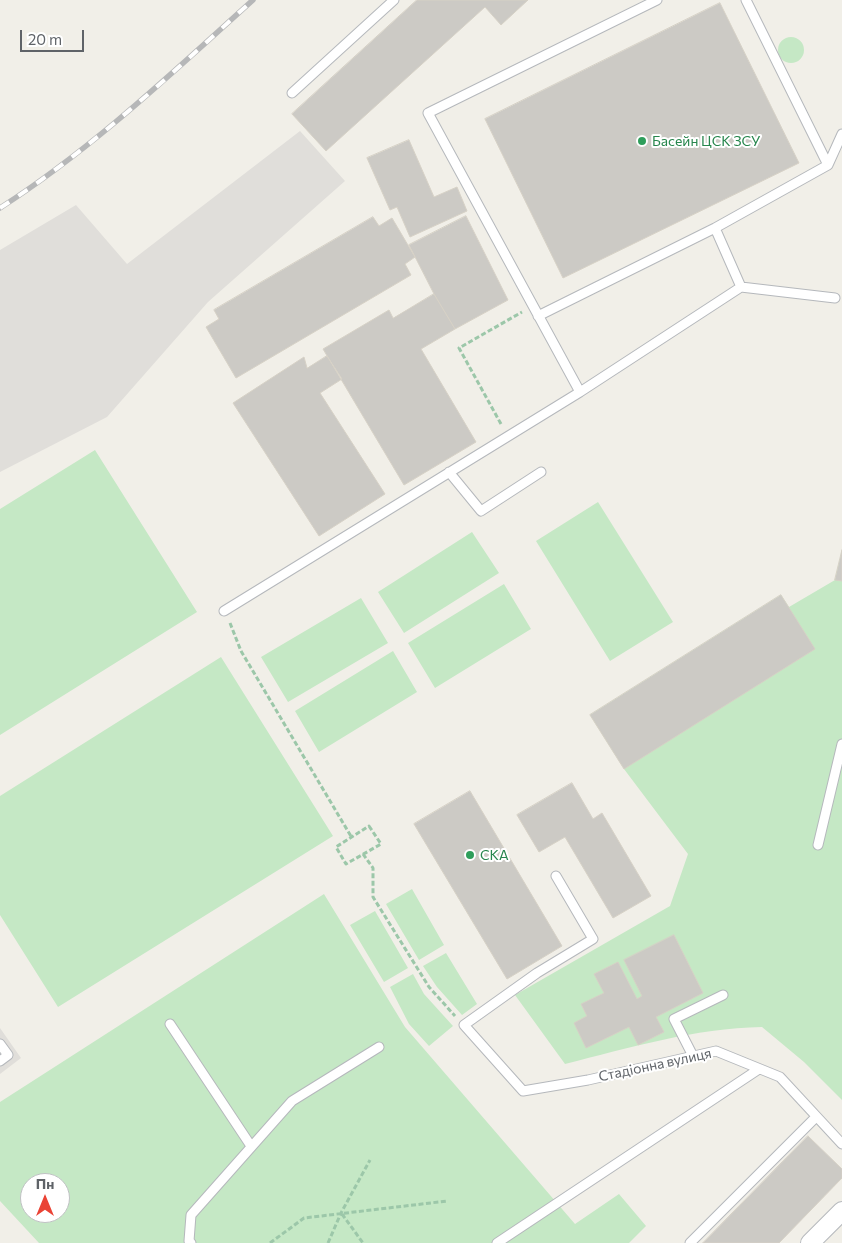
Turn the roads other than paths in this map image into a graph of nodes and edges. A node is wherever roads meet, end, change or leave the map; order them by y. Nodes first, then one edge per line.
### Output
1 (394, 0) edge
2 (657, 0) edge
3 (746, 0) edge
4 (292, 93) dead end
5 (842, 134) edge
6 (828, 165) junction
7 (715, 228) junction
8 (741, 287) junction
9 (835, 298) dead end
10 (538, 316) junction
11 (580, 392) junction
12 (449, 472) junction
13 (541, 472) dead end
14 (224, 611) road end
15 (842, 744) edge
16 (818, 845) dead end
17 (556, 876) dead end
18 (723, 995) dead end
19 (170, 1024) dead end
20 (0, 1044) edge
21 (378, 1047) dead end
22 (693, 1056) junction
23 (0, 1061) edge
24 (759, 1068) junction
25 (816, 1117) junction
26 (842, 1144) edge
27 (251, 1146) junction
28 (842, 1211) edge
29 (191, 1243) edge
30 (496, 1243) edge
31 (690, 1243) edge
32 (810, 1243) edge

1 - 4 lane
2 - 10 lane
3 - 6 lane
5 - 6 lane
6 - 7 lane
7 - 8 lane
7 - 10 lane
8 - 9 lane
8 - 11 lane
10 - 11 lane
11 - 12 lane
12 - 13 lane
12 - 14 lane
15 - 16 lane
17 - 22 lane, Стадіонна вулиця
18 - 22 lane
19 - 27 lane
20 - 23 lane
21 - 27 lane
22 - 24 lane, Стадіонна вулиця
24 - 25 lane, Стадіонна вулиця
24 - 30 lane
25 - 26 lane, Стадіонна вулиця
25 - 31 lane
27 - 29 lane
28 - 32 street

